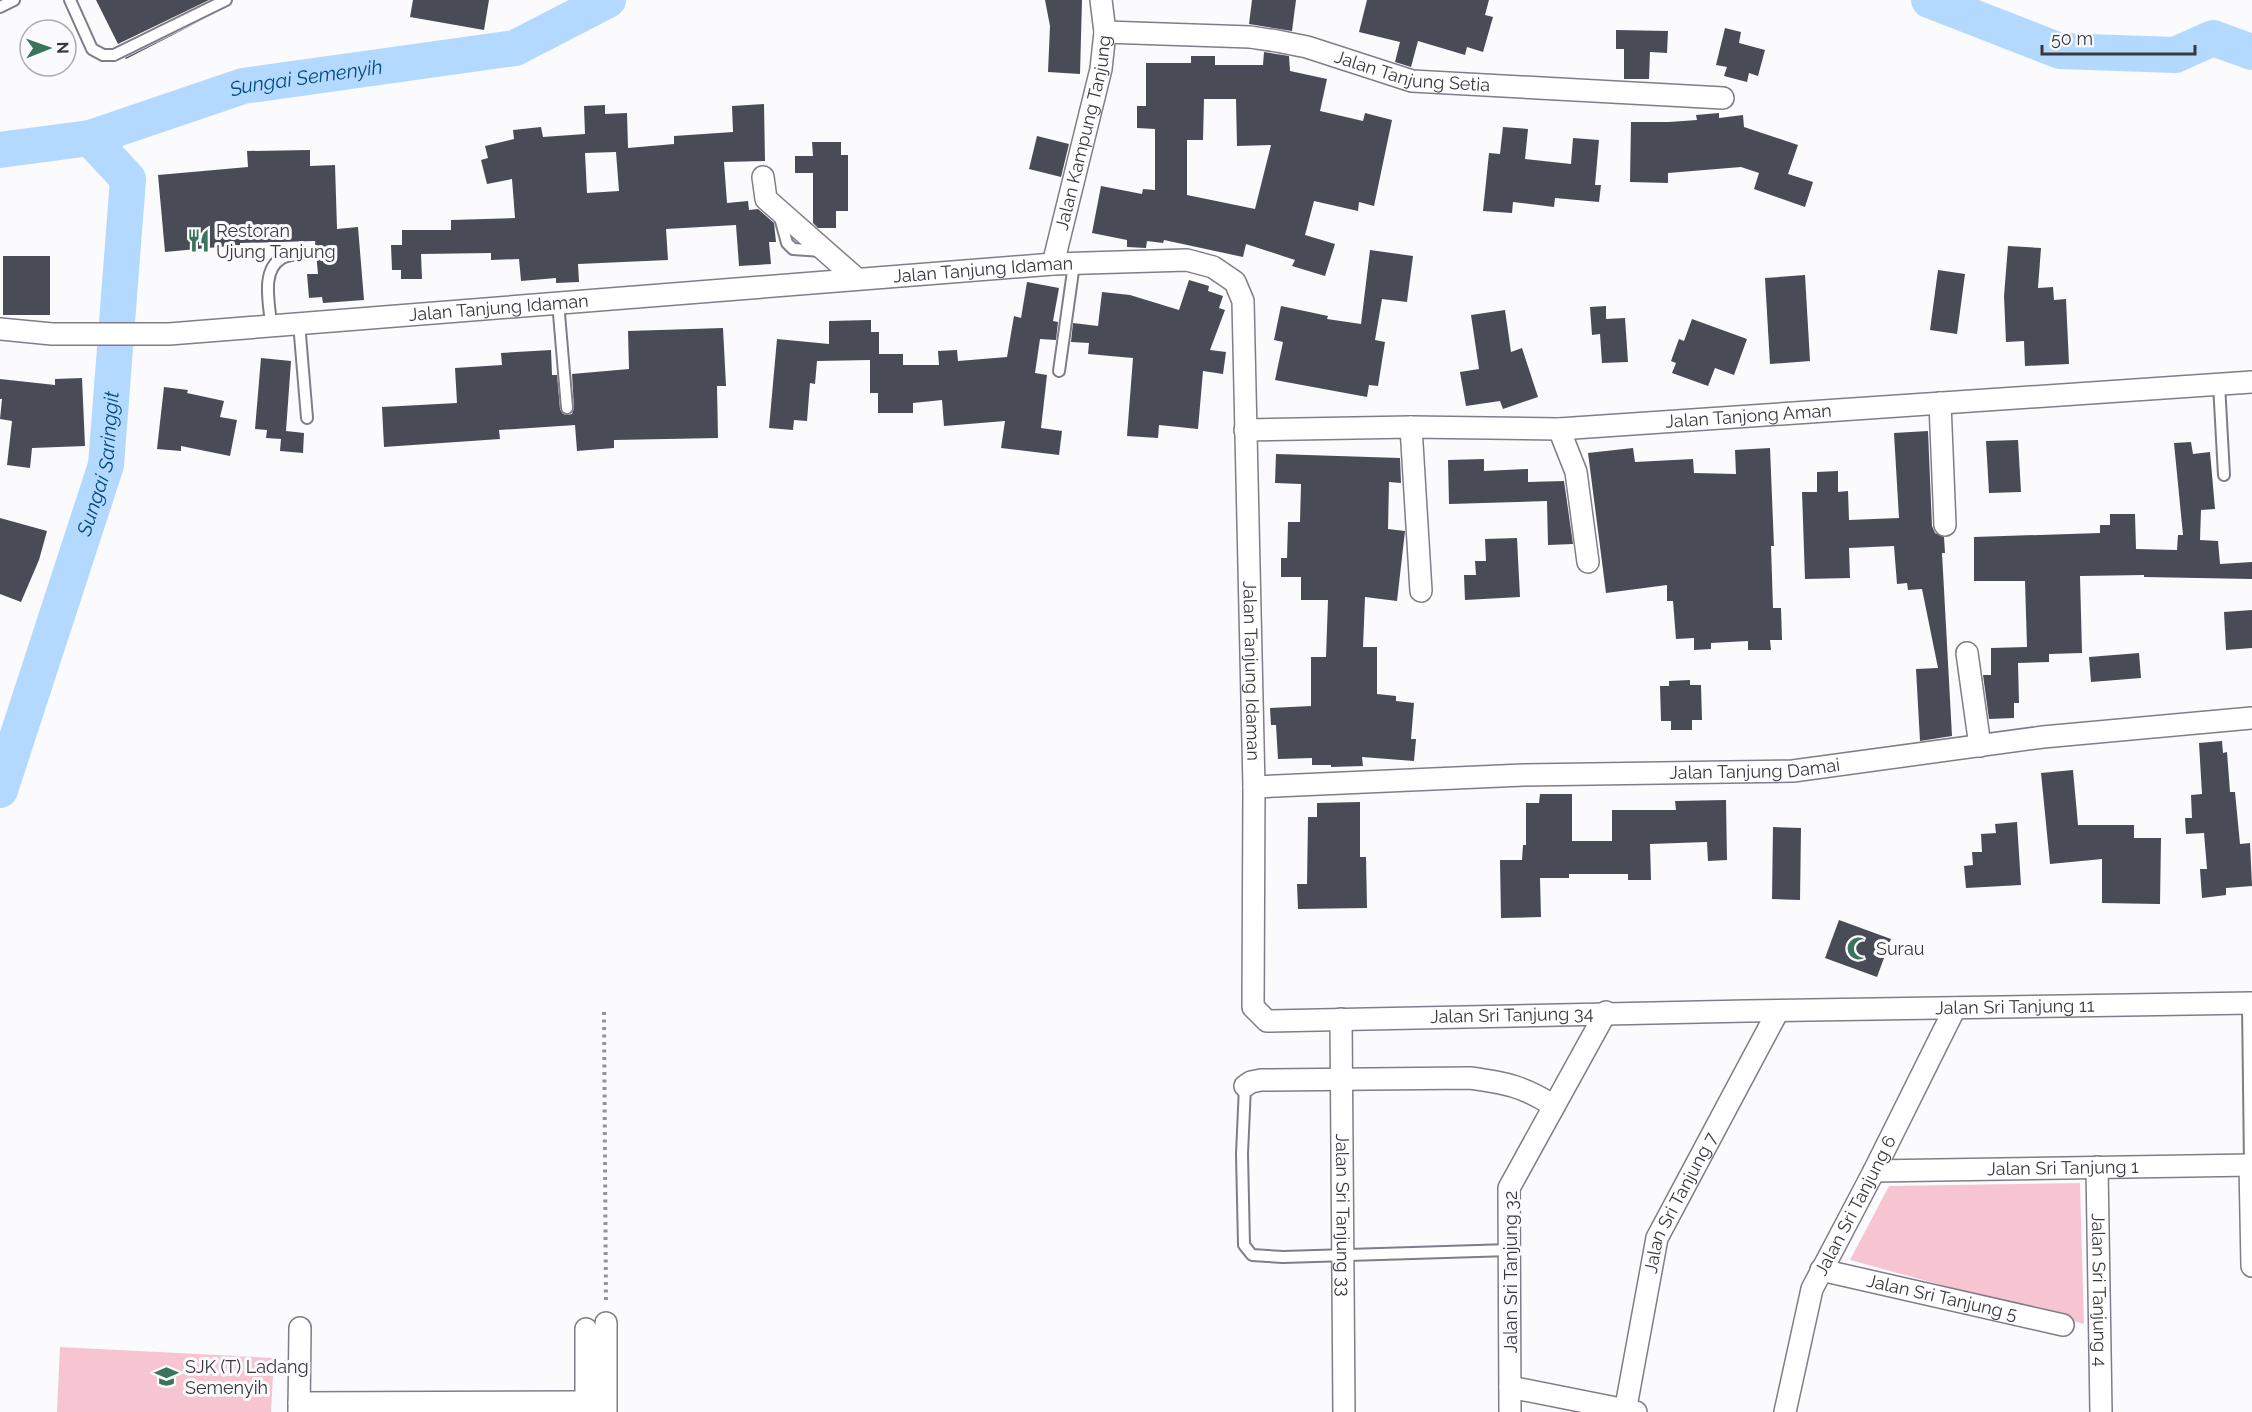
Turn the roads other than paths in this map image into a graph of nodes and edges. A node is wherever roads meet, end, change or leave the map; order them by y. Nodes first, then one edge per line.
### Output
1 (14, 0) edge
2 (70, 0) edge
3 (226, 0) edge
4 (1101, 0) edge
5 (0, 7) edge
6 (1105, 32) junction
7 (1723, 98) dead end
8 (763, 177) dead end
9 (310, 253) dead end
10 (1053, 264) junction
11 (1074, 264) junction
12 (857, 279) junction
13 (558, 302) junction
14 (299, 323) junction
15 (272, 325) junction
16 (0, 330) edge
17 (1059, 371) dead end
18 (2252, 382) edge
19 (2219, 384) junction
20 (1940, 403) junction
21 (567, 408) dead end
22 (307, 418) dead end
23 (1411, 427) junction
24 (1559, 429) junction
25 (1245, 430) junction
26 (2224, 475) dead end
27 (1945, 525) dead end
28 (1588, 562) dead end
29 (1421, 591) dead end
30 (1967, 653) dead end
31 (2252, 718) edge
32 (1980, 746) junction
33 (1254, 787) junction
34 (2250, 1003) edge
35 (1253, 1007) joint
36 (1955, 1008) junction
37 (1778, 1011) junction
38 (1606, 1012) junction
39 (1341, 1019) junction
40 (1341, 1080) junction
41 (1245, 1086) joint
42 (1554, 1106) junction
43 (2251, 1165) edge
44 (2097, 1167) junction
45 (1874, 1171) junction
46 (1510, 1250) junction
47 (1342, 1254) junction
48 (2252, 1266) edge
49 (1821, 1270) junction
50 (606, 1323) road end
51 (2063, 1325) dead end
52 (300, 1328) dead end
53 (586, 1329) dead end
54 (1510, 1387) junction
55 (586, 1407) edge
56 (299, 1408) edge
57 (1629, 1411) edge
58 (606, 1412) edge
59 (1344, 1412) edge
60 (1510, 1412) edge
61 (1785, 1412) edge
62 (2101, 1412) edge

1 - 5 lane
2 - 3 lane
4 - 6 street, Jalan Kampung Tanjung
6 - 7 street, Jalan Tanjung Setia
6 - 10 street, Jalan Kampung Tanjung
8 - 12 street
9 - 15 lane
10 - 11 street, Jalan Tanjung Idaman
10 - 12 street, Jalan Tanjung Idaman
11 - 17 lane
11 - 25 street, Jalan Tanjung Idaman
12 - 13 street, Jalan Tanjung Idaman
13 - 14 street, Jalan Tanjung Idaman
13 - 21 lane
14 - 15 street, Jalan Tanjung Idaman
14 - 22 lane
15 - 16 street, Jalan Tanjung Idaman
18 - 19 street, Jalan Tanjong Aman
19 - 20 street, Jalan Tanjong Aman
19 - 26 lane
20 - 24 street, Jalan Tanjong Aman
20 - 27 street
23 - 24 street, Jalan Tanjong Aman
23 - 25 street, Jalan Tanjong Aman
23 - 29 street
24 - 28 street
25 - 33 street, Jalan Tanjung Idaman
30 - 32 street
31 - 32 street, Jalan Tanjung Damai
32 - 33 street, Jalan Tanjung Damai
33 - 35 street, Jalan Tanjung Idaman
34 - 36 street, Jalan Sri Tanjung 11
34 - 43 lane
35 - 39 street, Jalan Sri Tanjung 34
36 - 37 street, Jalan Sri Tanjung 11
36 - 45 street, Jalan Sri Tanjung 6
37 - 38 street, Jalan Sri Tanjung 34
37 - 57 street, Jalan Sri Tanjung 7
38 - 39 street, Jalan Sri Tanjung 34
38 - 42 street, Jalan Sri Tanjung 32
39 - 40 street, Jalan Sri Tanjung 33
40 - 41 street
40 - 42 street
40 - 47 street, Jalan Sri Tanjung 33
41 - 47 lane
42 - 46 street, Jalan Sri Tanjung 32
43 - 44 street, Jalan Sri Tanjung 1
43 - 48 street
44 - 45 street, Jalan Sri Tanjung 1
44 - 62 street, Jalan Sri Tanjung 4
45 - 49 street, Jalan Sri Tanjung 6
46 - 47 lane
46 - 54 street, Jalan Sri Tanjung 32
47 - 59 street, Jalan Sri Tanjung 33
49 - 51 street, Jalan Sri Tanjung 5
49 - 61 street, Jalan Sri Tanjung 6
50 - 58 street
52 - 56 street
53 - 55 street
54 - 57 street
54 - 60 street, Jalan Sri Tanjung 32
55 - 56 street

